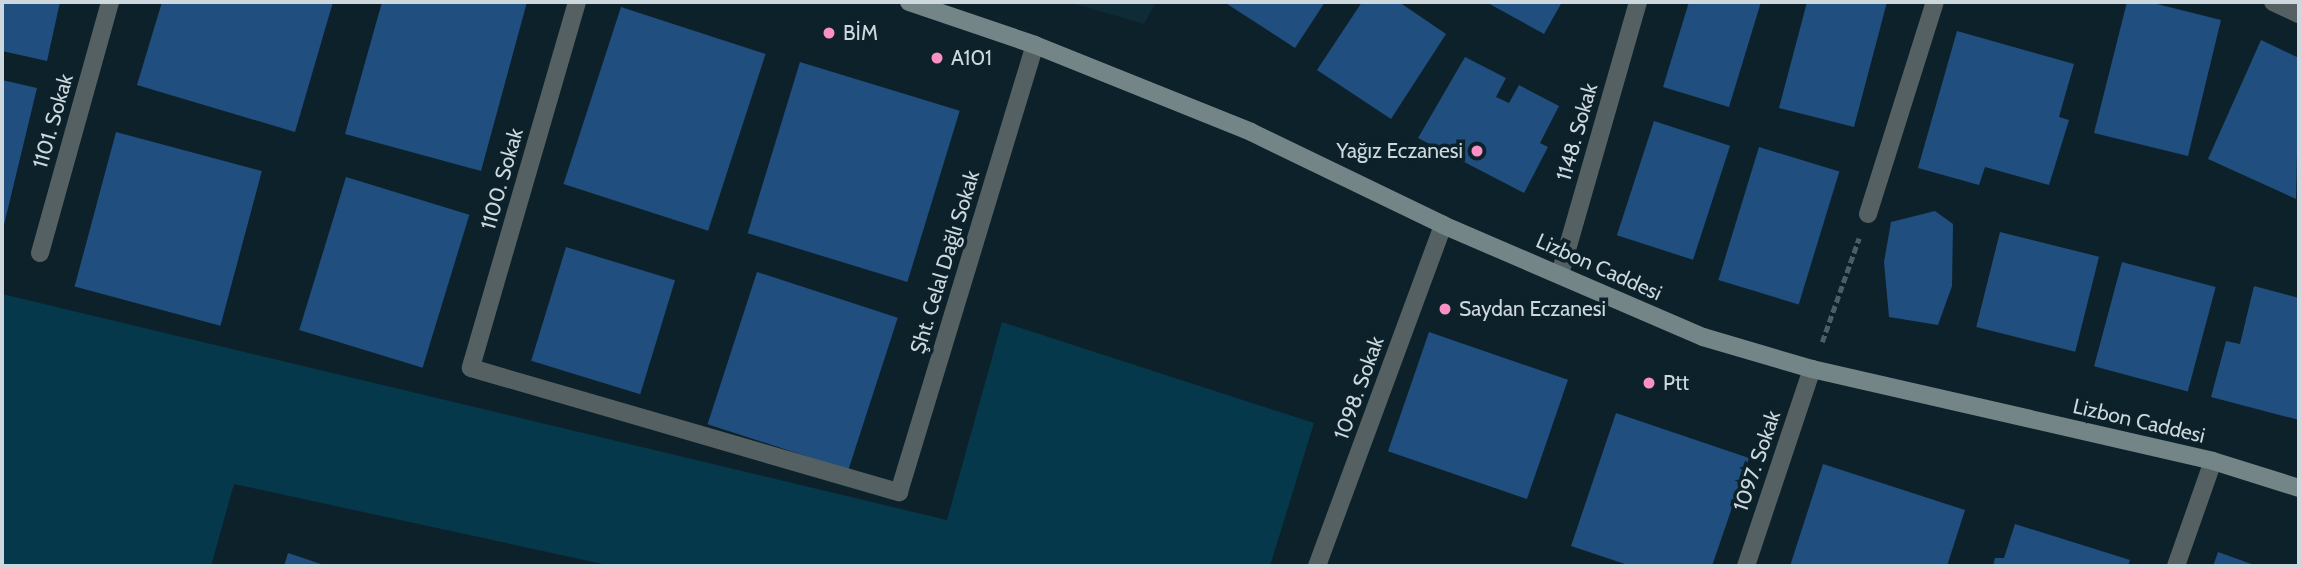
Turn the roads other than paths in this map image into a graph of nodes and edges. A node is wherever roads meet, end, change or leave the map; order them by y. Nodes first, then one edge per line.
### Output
1 (110, 2) edge
2 (577, 2) edge
3 (909, 2) edge
4 (1638, 2) edge
5 (1935, 2) edge
6 (2273, 2) edge
7 (2299, 14) edge
8 (1035, 45) junction
9 (1868, 214) road end
10 (1443, 225) junction
11 (40, 253) dead end
12 (1560, 274) junction
13 (1812, 369) junction
14 (2213, 461) junction
15 (2299, 488) edge
16 (899, 492) joint
17 (1317, 566) edge
18 (1746, 566) edge
19 (2176, 566) edge

1 - 11 street, 1101. Sokak
2 - 16 street, 1100. Sokak
3 - 8 main road, Lizbon Caddesi
4 - 12 street, 1148. Sokak
5 - 9 street
6 - 7 street
8 - 10 main road, Lizbon Caddesi
8 - 16 street, Şht. Celal Dağlı Sokak
10 - 12 main road, Lizbon Caddesi
10 - 17 street, 1098. Sokak
12 - 13 main road, Lizbon Caddesi
13 - 14 main road, Lizbon Caddesi
13 - 18 street, 1097. Sokak
14 - 15 main road, Lizbon Caddesi
14 - 19 street

